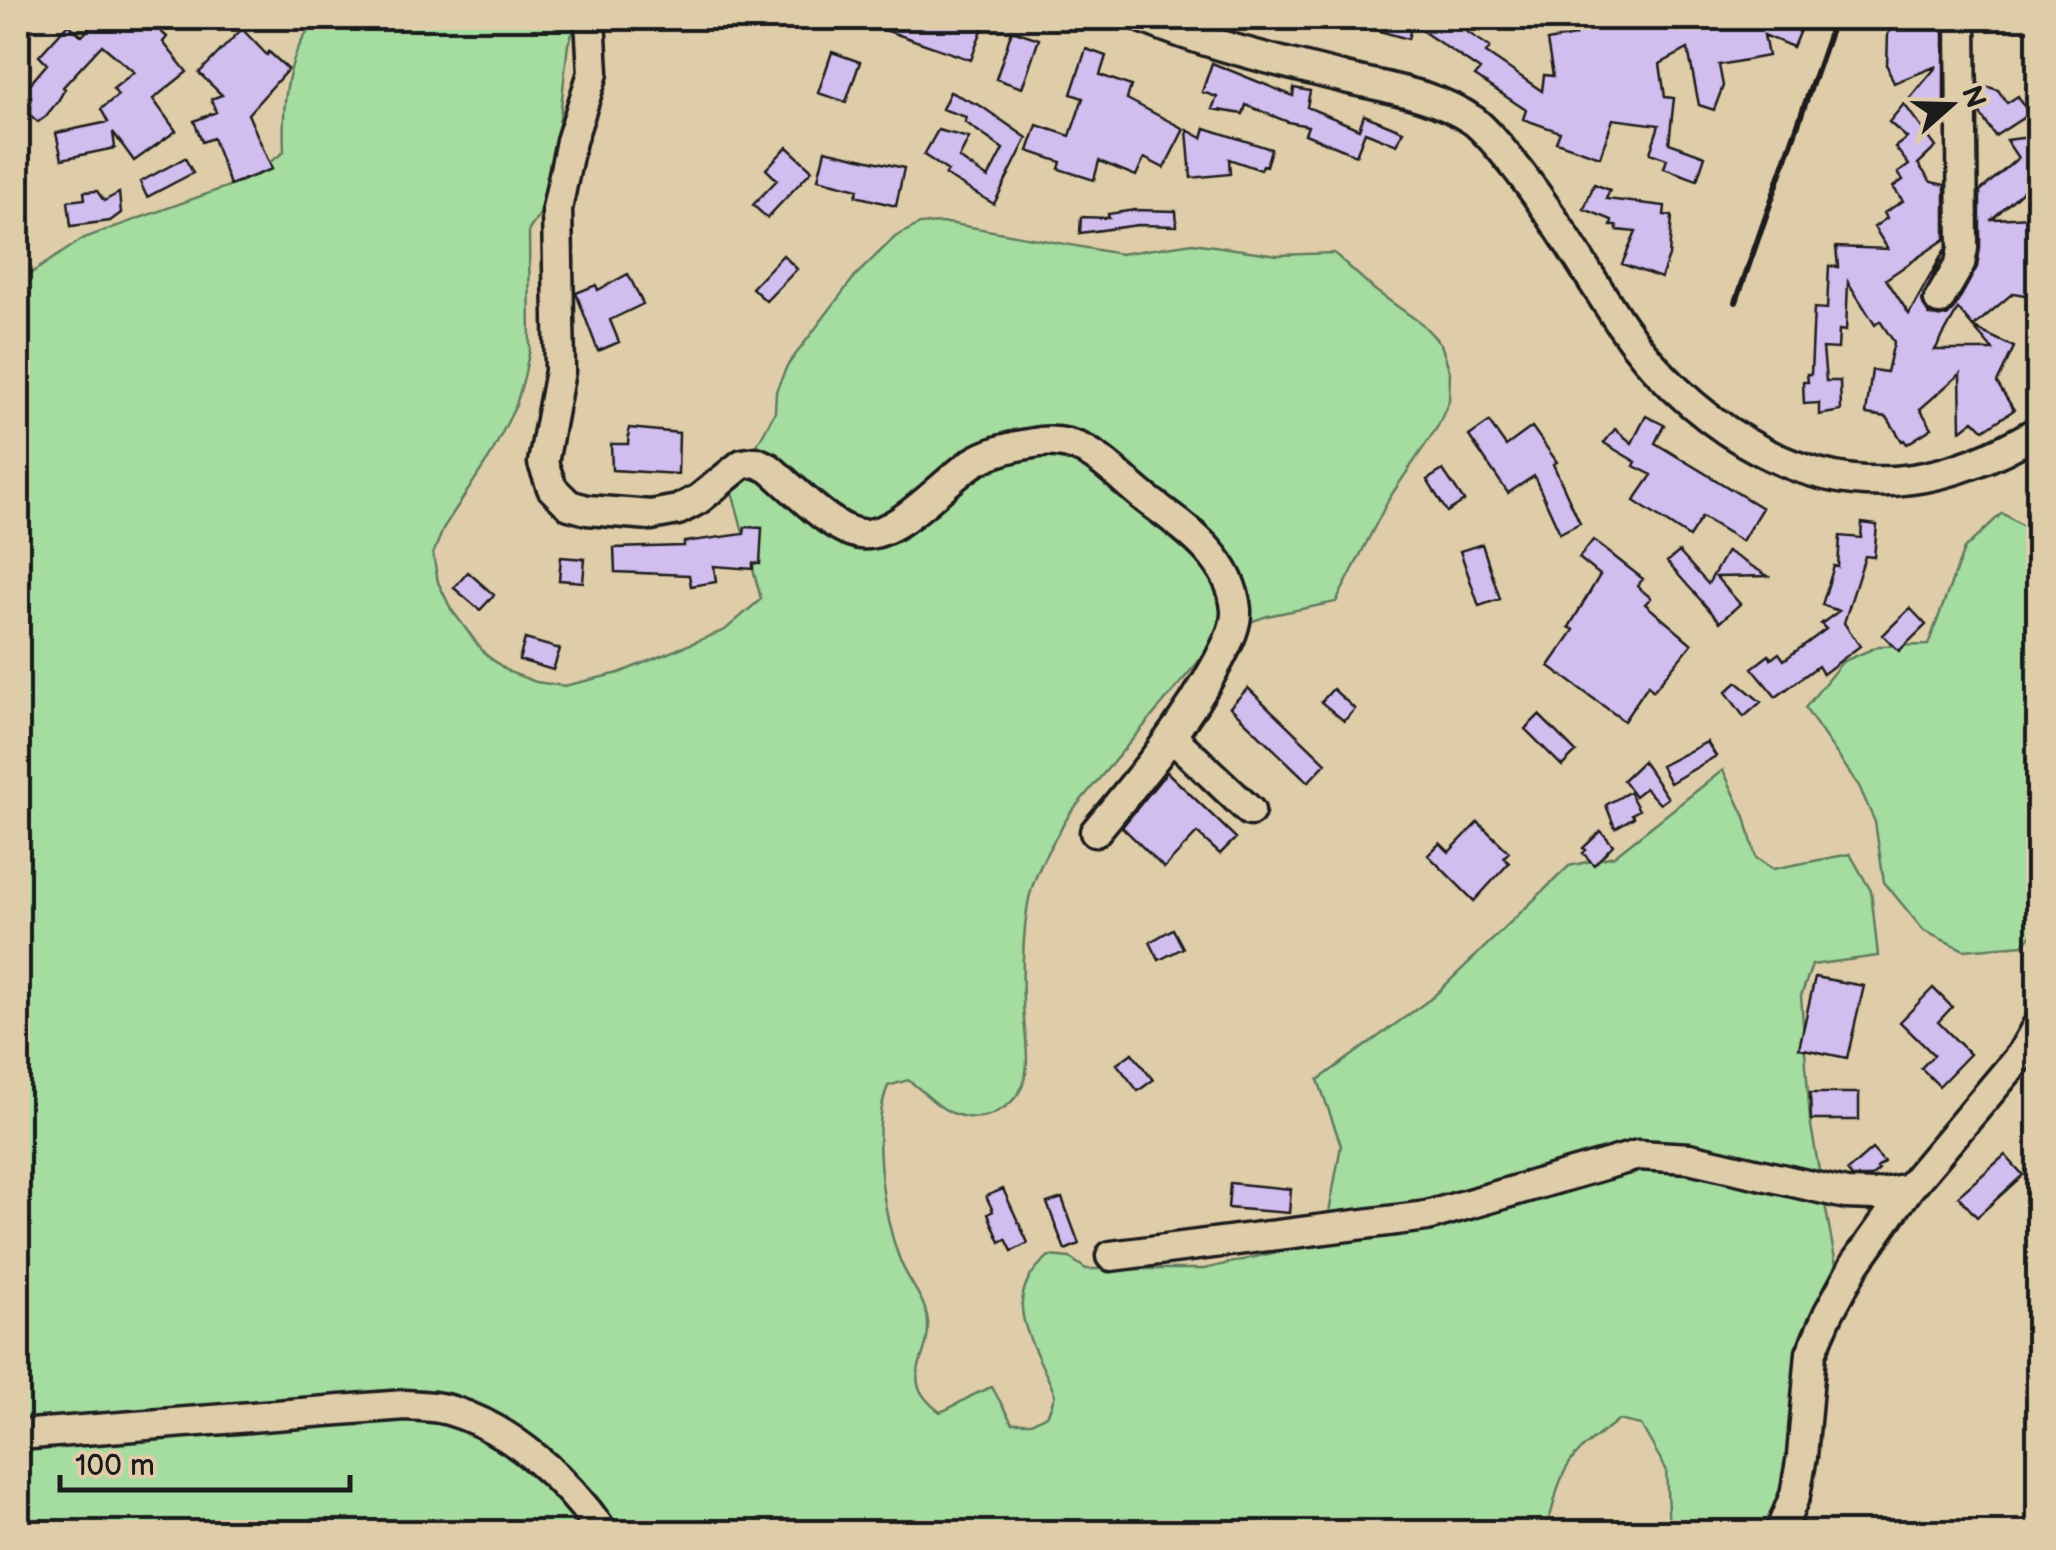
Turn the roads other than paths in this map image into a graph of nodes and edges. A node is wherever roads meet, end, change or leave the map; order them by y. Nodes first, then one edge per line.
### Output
1 (590, 18) edge
2 (1142, 18) edge
3 (1962, 18) edge
4 (1939, 300) dead end
5 (2038, 431) edge
6 (1173, 738) junction
7 (1250, 812) dead end
8 (1095, 832) dead end
9 (2038, 1025) edge
10 (2030, 1060) edge
11 (1909, 1188) junction
12 (1110, 1256) dead end
13 (18, 1435) edge
14 (603, 1532) edge
15 (1780, 1532) edge

1 - 6 street
2 - 5 street
3 - 4 street
6 - 7 street
6 - 8 street
9 - 10 street
10 - 11 street
11 - 12 street
11 - 15 street
13 - 14 street

